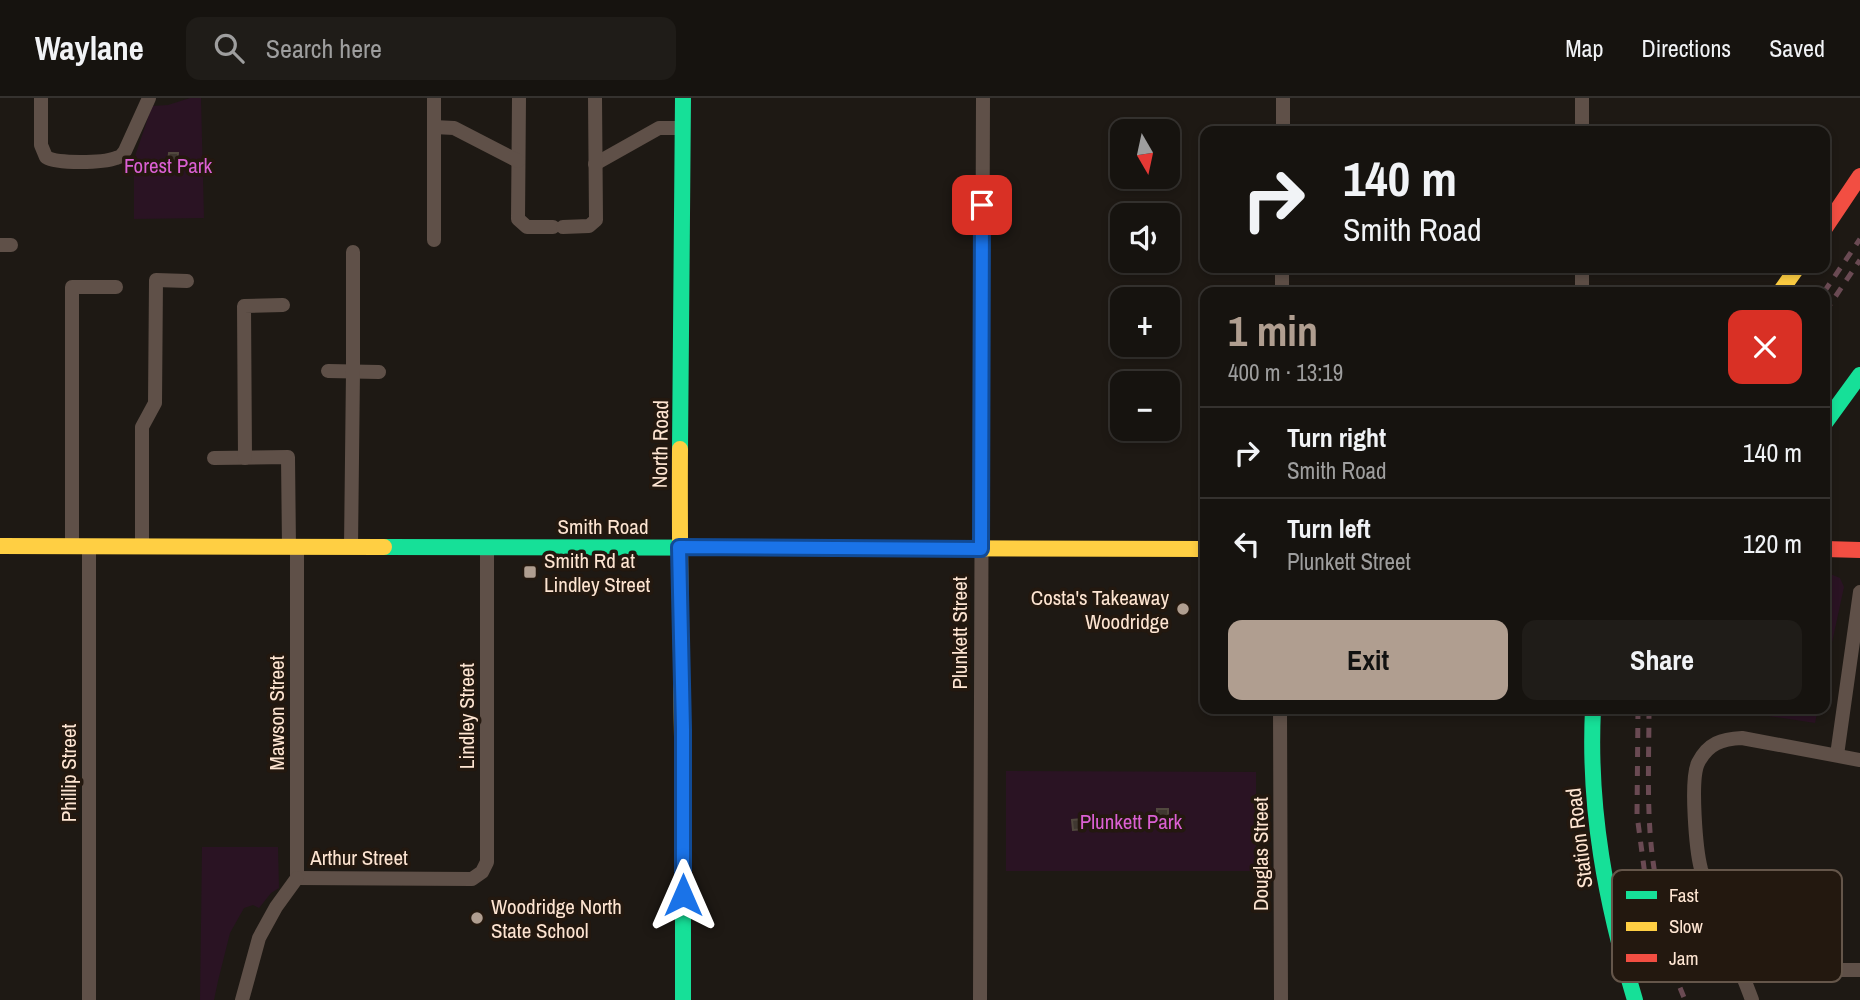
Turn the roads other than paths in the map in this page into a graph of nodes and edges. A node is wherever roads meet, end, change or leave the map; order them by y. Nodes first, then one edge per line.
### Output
1 (41, 98) edge
2 (149, 98) edge
3 (434, 98) edge
4 (519, 98) edge
5 (595, 98) edge
6 (683, 98) edge
7 (983, 98) edge
8 (1283, 98) edge
9 (1582, 98) edge
10 (1283, 126) edge
11 (1582, 126) edge
12 (434, 127) junction
13 (682, 128) junction
14 (518, 161) junction
15 (595, 164) junction
16 (1860, 176) edge
17 (1830, 221) edge
18 (434, 240) dead end
19 (353, 252) dead end
20 (187, 281) dead end
21 (116, 287) dead end
22 (283, 305) dead end
23 (328, 371) dead end
24 (353, 371) junction
25 (379, 372) dead end
26 (1860, 376) edge
27 (1830, 416) edge
28 (214, 458) dead end
29 (245, 458) junction
30 (0, 546) edge
31 (72, 547) junction
32 (89, 547) junction
33 (142, 547) junction
34 (351, 547) junction
35 (487, 547) junction
36 (679, 547) junction
37 (293, 548) junction
38 (1200, 548) edge
39 (981, 549) junction
40 (1830, 549) edge
41 (1860, 550) edge
42 (1860, 592) edge
43 (1280, 714) edge
44 (1593, 714) edge
45 (1837, 755) junction
46 (1860, 760) edge
47 (1702, 870) edge
48 (297, 878) junction
49 (472, 878) joint
50 (1612, 916) edge
51 (1842, 970) edge
52 (1860, 970) edge
53 (1630, 982) edge
54 (1745, 982) edge
55 (89, 1000) edge
56 (242, 1000) edge
57 (683, 1000) edge
58 (980, 1000) edge
59 (1281, 1000) edge
60 (1635, 1000) edge
61 (1752, 1000) edge

1 - 2 street
3 - 12 street
4 - 14 street
5 - 15 street
6 - 13 street, North Road
7 - 39 street, Plunkett Street
8 - 10 street
9 - 11 street
12 - 14 street
12 - 18 street
13 - 15 street
13 - 36 street, North Road
14 - 15 street
16 - 17 street
19 - 24 street
20 - 33 street
21 - 31 street
22 - 29 street
23 - 24 street
24 - 25 street
24 - 34 street
26 - 27 street
28 - 29 street
29 - 37 street, Mawson Street
30 - 31 street, Smith Road
31 - 32 street, Smith Road
32 - 33 street, Smith Road
32 - 55 street, Phillip Street
33 - 37 street, Smith Road
34 - 35 street, Smith Road
34 - 37 street, Smith Road
35 - 36 street, Smith Road
35 - 49 street, Lindley Street
36 - 39 street, Smith Road
36 - 57 street, North Road
37 - 48 street, Mawson Street
38 - 39 street, Smith Road
39 - 58 street, Plunkett Street
40 - 41 street
42 - 45 street
43 - 59 street, Douglas Street
44 - 50 street, Station Road
45 - 46 street
45 - 47 street
48 - 49 street, Arthur Street
48 - 56 street, Arthur Street
51 - 52 street
53 - 60 street, Station Road
54 - 61 street

